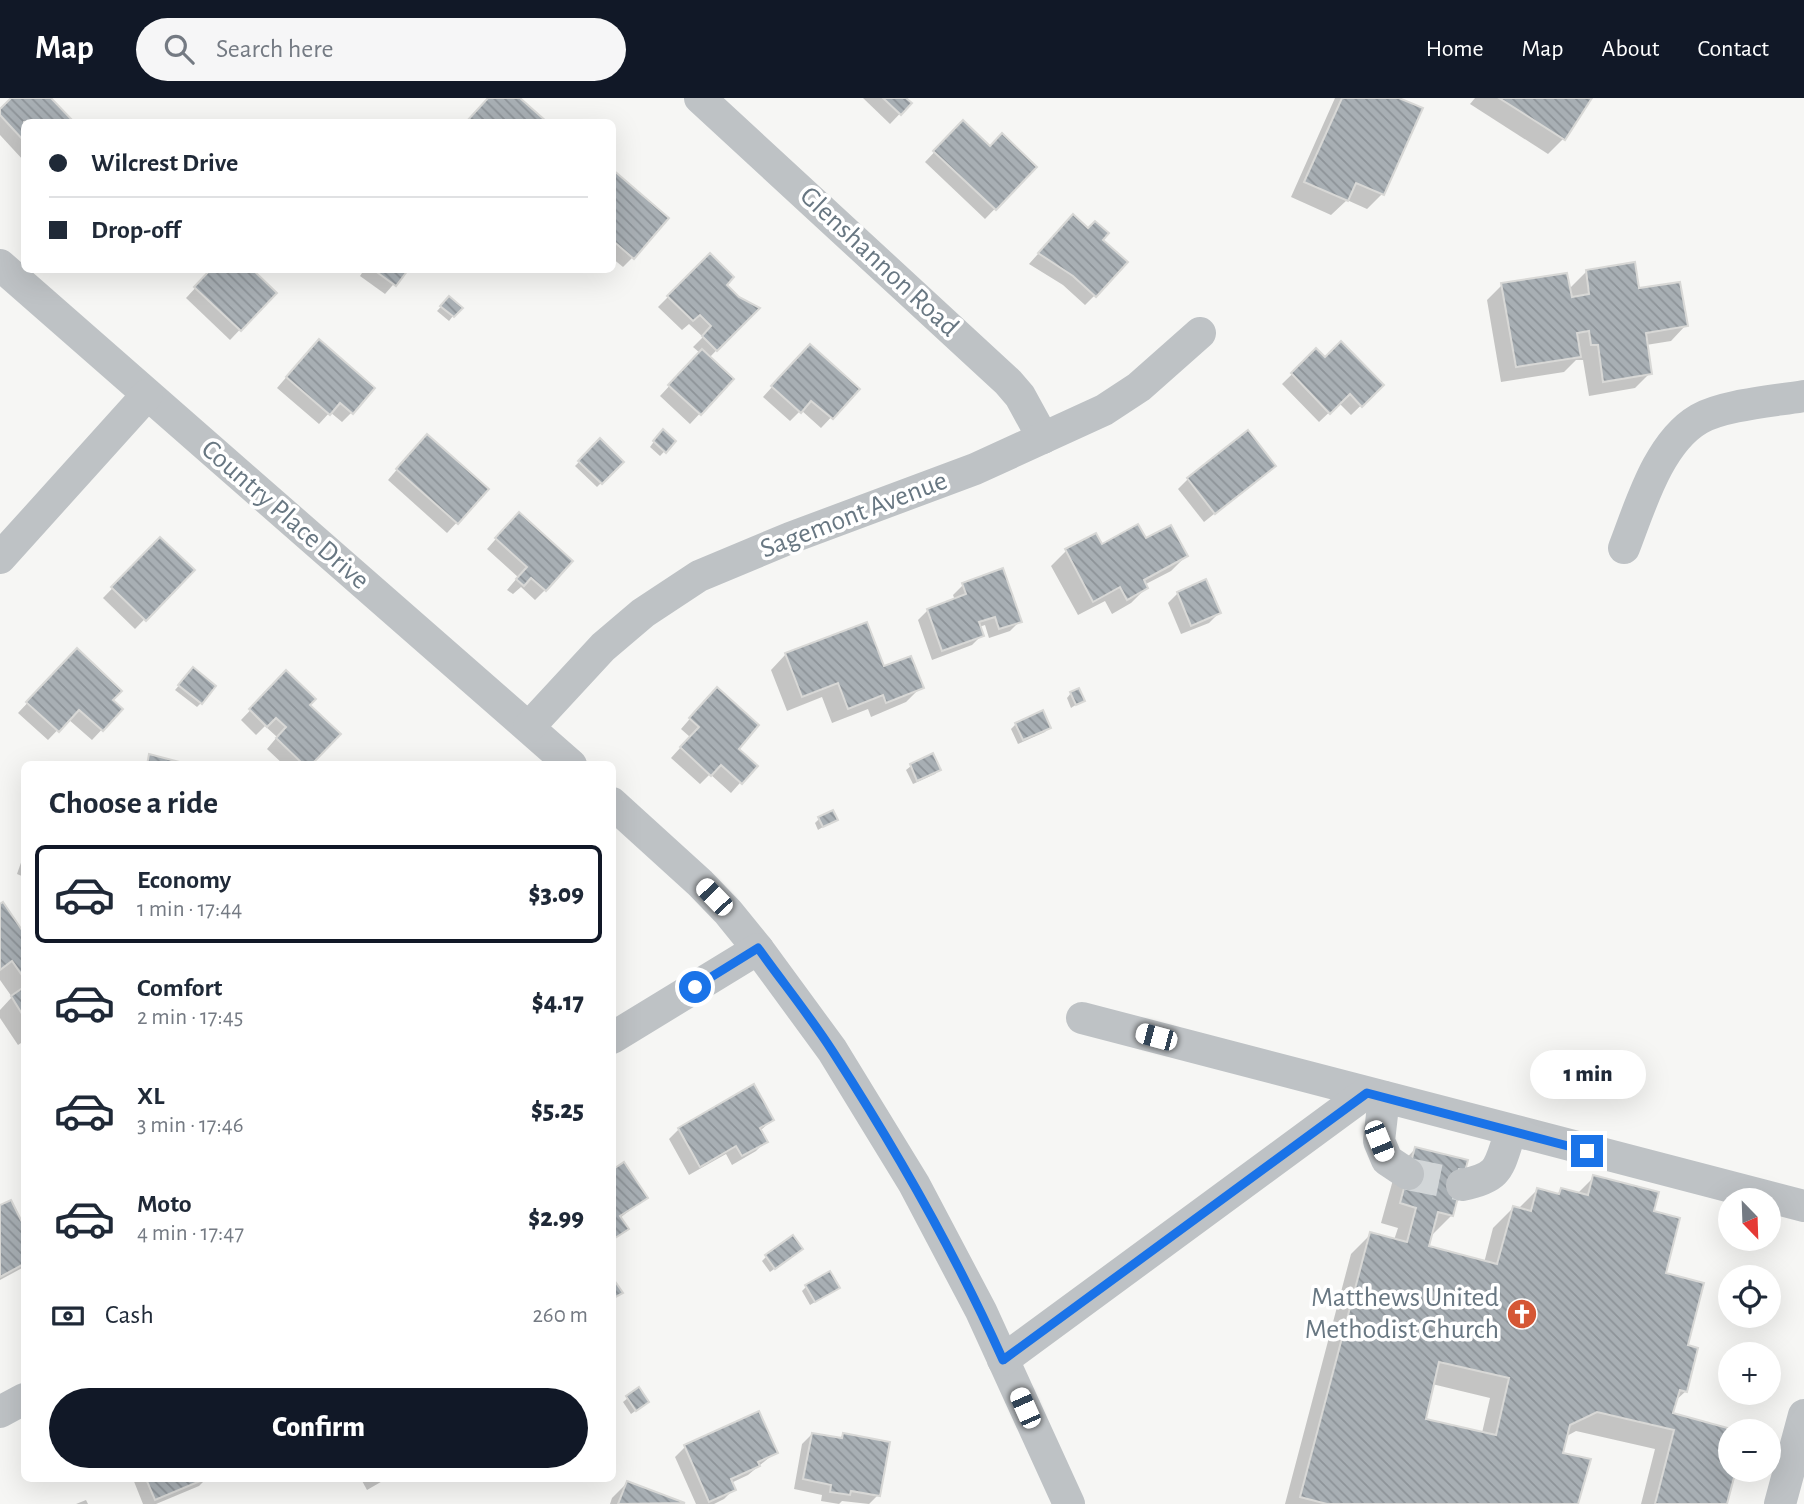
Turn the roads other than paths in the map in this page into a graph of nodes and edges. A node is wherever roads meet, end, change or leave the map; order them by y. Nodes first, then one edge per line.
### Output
1 (700, 98) edge
2 (0, 265) edge
3 (1200, 332) dead end
4 (147, 395) junction
5 (1804, 396) edge
6 (1043, 438) junction
7 (1624, 548) dead end
8 (0, 558) edge
9 (529, 727) junction
10 (567, 761) edge
11 (616, 807) edge
12 (758, 948) junction
13 (1082, 1018) dead end
14 (616, 1036) edge
15 (1375, 1095) junction
16 (1511, 1131) junction
17 (1408, 1174) tunnel mouth
18 (1462, 1185) tunnel mouth
19 (1804, 1206) edge
20 (1003, 1360) junction
21 (21, 1401) edge
22 (0, 1412) edge
23 (1804, 1415) edge
24 (1069, 1504) edge
25 (1780, 1504) edge

1 - 6 street, Glenshannon Road
2 - 4 street, Country Place Drive
3 - 6 street, Sagemont Avenue
4 - 8 street
4 - 9 street, Country Place Drive
5 - 7 street
6 - 9 street, Sagemont Avenue
9 - 10 street, Country Place Drive
11 - 12 street
12 - 14 street
12 - 20 street
13 - 15 street
15 - 16 street
15 - 17 street
15 - 20 street
16 - 18 street
16 - 19 street
20 - 24 street
21 - 22 street
23 - 25 street

